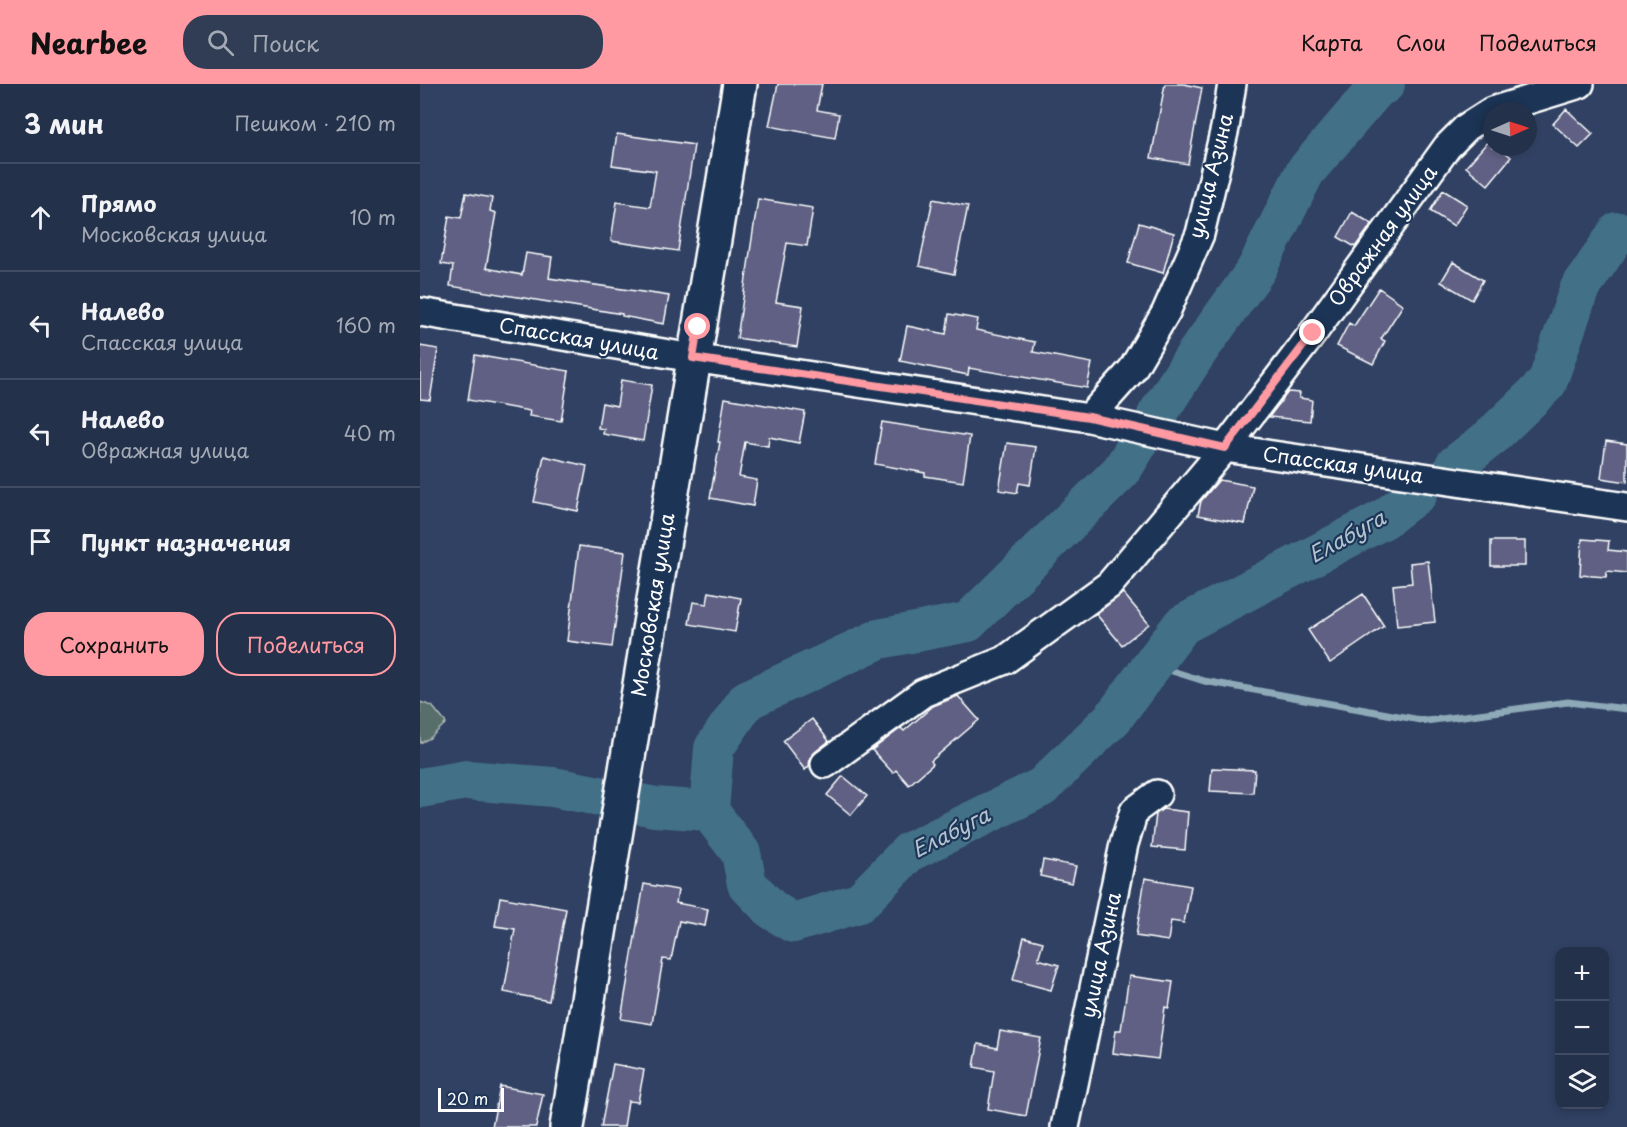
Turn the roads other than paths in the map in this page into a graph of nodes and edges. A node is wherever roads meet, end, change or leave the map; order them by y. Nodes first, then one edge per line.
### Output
1 (740, 84) edge
2 (1232, 84) edge
3 (1580, 84) edge
4 (1521, 102) edge
5 (1483, 117) edge
6 (420, 312) edge
7 (693, 358) junction
8 (1089, 417) junction
9 (1225, 448) junction
10 (1627, 507) edge
11 (825, 764) dead end
12 (1157, 794) dead end
13 (567, 1127) edge
14 (1065, 1127) edge

1 - 7 main road, Московская улица
2 - 8 street, улица Азина
3 - 4 street, Овражная улица
5 - 9 street, Овражная улица
6 - 7 street, Спасская улица
7 - 8 street, Спасская улица
7 - 13 main road, Московская улица
8 - 9 street, Спасская улица
9 - 10 street, Спасская улица
9 - 11 street, Овражная улица
12 - 14 street, улица Азина

